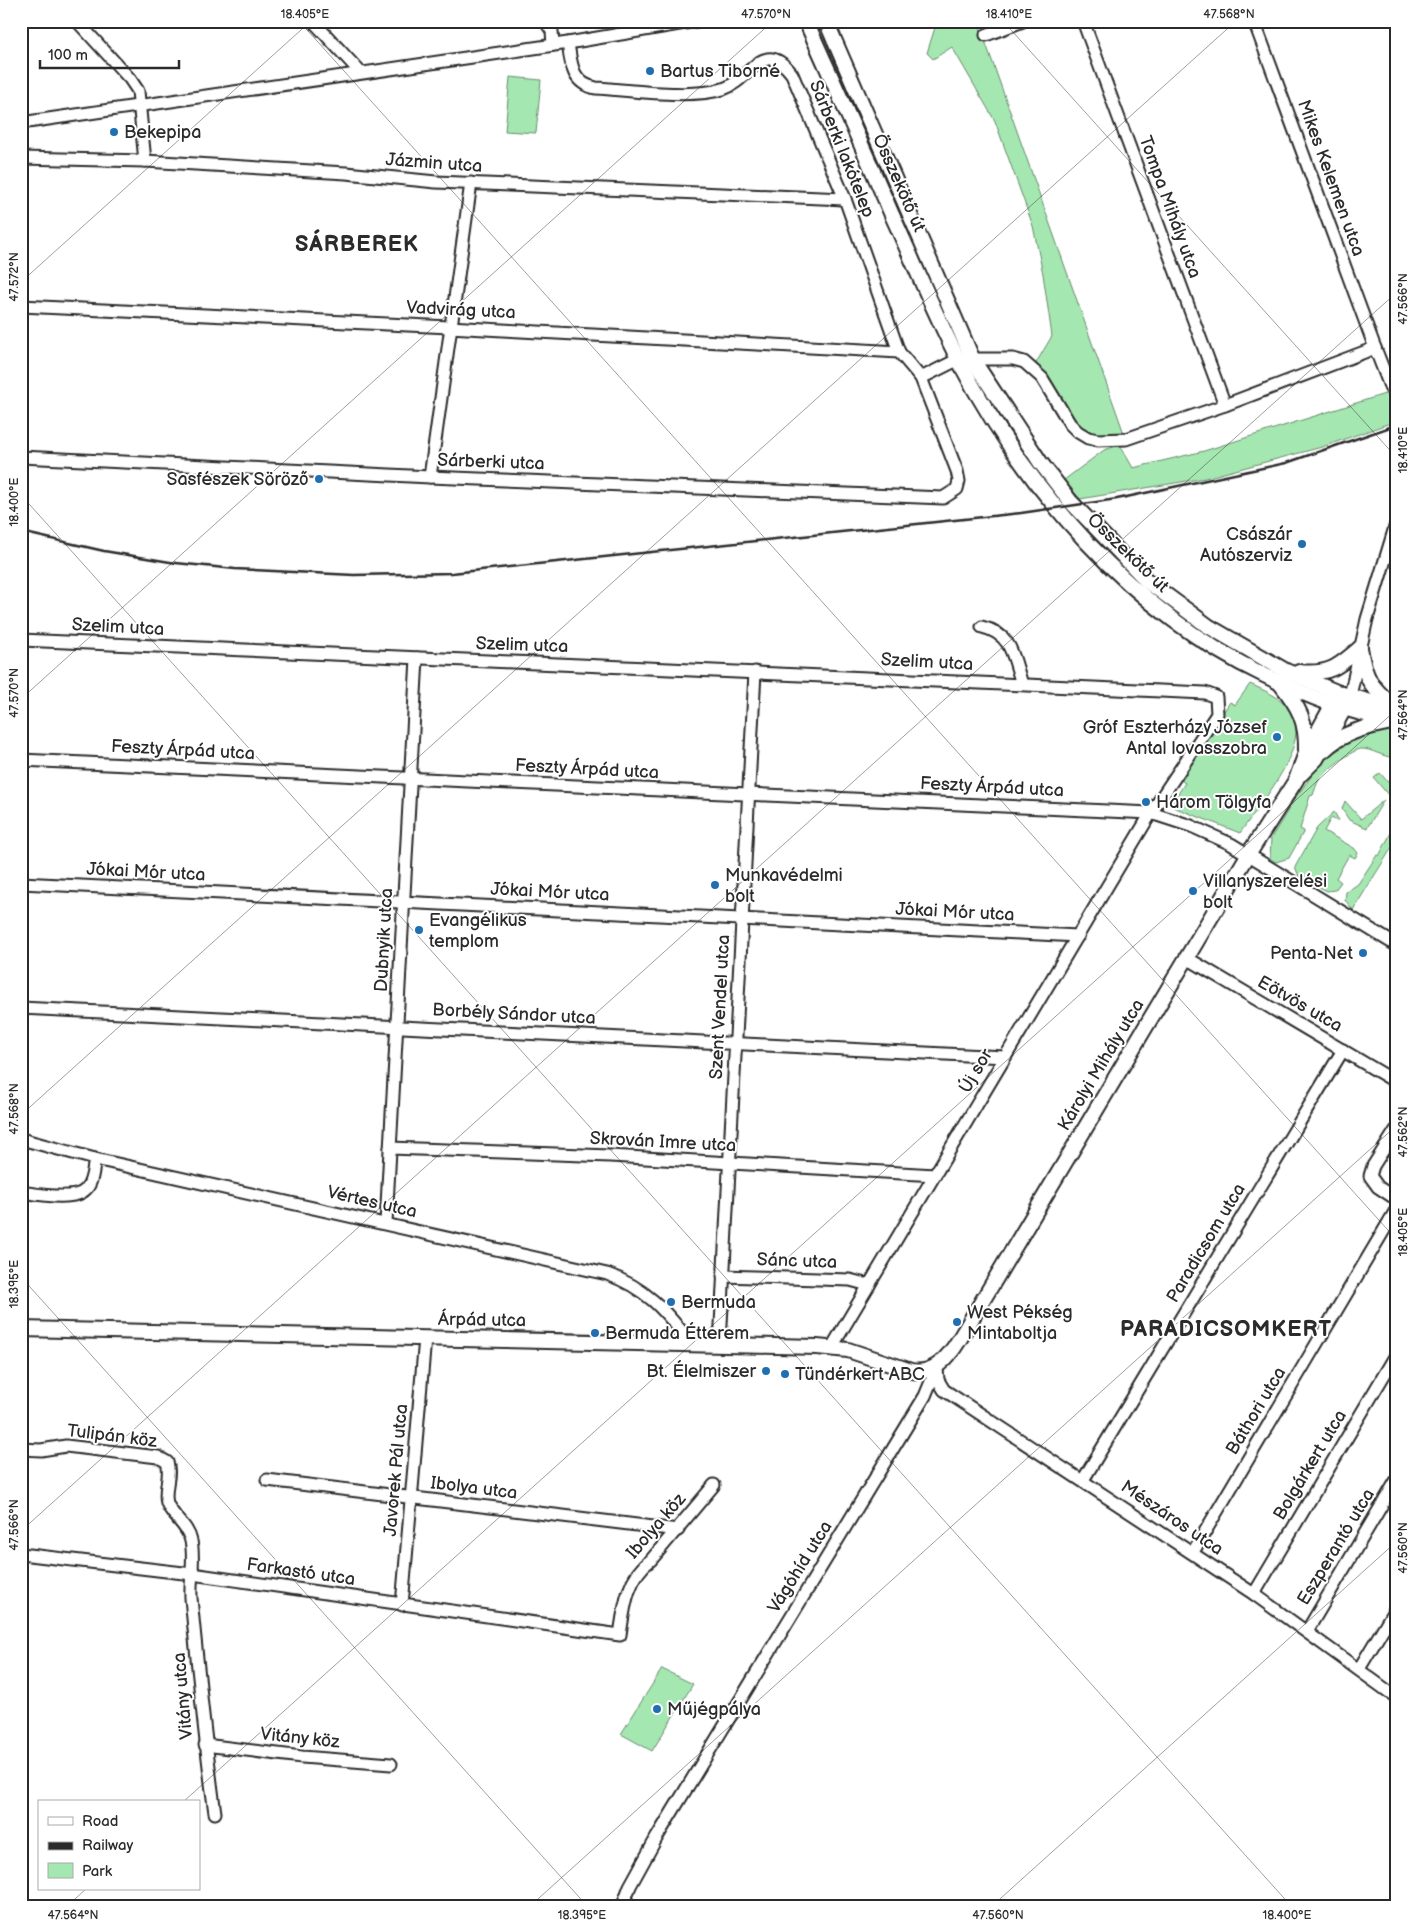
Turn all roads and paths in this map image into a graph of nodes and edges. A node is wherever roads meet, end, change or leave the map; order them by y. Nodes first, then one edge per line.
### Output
1 (77, 21) edge
2 (313, 21) edge
3 (545, 21) edge
4 (697, 21) edge
5 (806, 21) edge
6 (826, 21) edge
7 (1022, 21) edge
8 (1083, 21) edge
9 (1254, 21) edge
10 (653, 25) edge
11 (986, 35) dead end
12 (568, 42) junction
13 (553, 45) junction
14 (360, 72) junction
15 (140, 106) junction
16 (21, 123) edge
17 (21, 158) edge
18 (145, 161) junction
19 (470, 184) junction
20 (845, 199) junction
21 (21, 306) edge
22 (449, 327) junction
23 (1375, 348) junction
24 (899, 352) junction
25 (959, 359) junction
26 (973, 360) junction
27 (921, 378) junction
28 (1396, 392) edge
29 (1225, 405) junction
30 (21, 457) edge
31 (430, 477) junction
32 (957, 489) joint
33 (1396, 524) edge
34 (982, 627) dead end
35 (21, 640) edge
36 (1360, 648) junction
37 (417, 658) junction
38 (755, 672) junction
39 (1283, 677) junction
40 (1022, 684) junction
41 (1216, 697) joint
42 (1342, 700) junction
43 (1396, 708) edge
44 (1396, 721) edge
45 (1311, 756) junction
46 (21, 760) edge
47 (410, 779) junction
48 (748, 794) junction
49 (1151, 813) junction
50 (1248, 855) junction
51 (21, 883) edge
52 (403, 902) junction
53 (742, 919) junction
54 (1078, 936) junction
55 (1396, 945) edge
56 (1187, 958) junction
57 (21, 1008) edge
58 (396, 1026) junction
59 (735, 1042) junction
60 (1343, 1050) junction
61 (1005, 1057) junction
62 (1396, 1082) edge
63 (1396, 1130) edge
64 (21, 1139) edge
65 (390, 1148) junction
66 (95, 1159) junction
67 (729, 1163) junction
68 (935, 1175) junction
69 (21, 1192) edge
70 (1396, 1199) edge
71 (1396, 1210) edge
72 (386, 1223) junction
73 (723, 1276) junction
74 (869, 1285) junction
75 (21, 1329) edge
76 (425, 1338) junction
77 (691, 1343) junction
78 (720, 1344) junction
79 (832, 1347) junction
80 (1396, 1355) edge
81 (936, 1367) junction
82 (21, 1449) edge
83 (267, 1480) dead end
84 (1083, 1480) junction
85 (1396, 1481) edge
86 (714, 1486) dead end
87 (411, 1498) junction
88 (678, 1530) junction
89 (1192, 1552) junction
90 (21, 1554) edge
91 (192, 1574) junction
92 (1254, 1594) junction
93 (402, 1605) junction
94 (1396, 1607) edge
95 (574, 1628) joint
96 (1307, 1631) junction
97 (1359, 1669) junction
98 (1396, 1698) edge
99 (205, 1745) junction
100 (391, 1764) dead end
101 (215, 1813) dead end
102 (624, 1902) dead end

1 - 15 street
2 - 14 street
3 - 13 street
4 - 10 street
5 - 25 street, Összekötő út
6 - 26 street, Összekötő út
7 - 11 street
8 - 29 street, Tompa Mihály utca
9 - 23 street, Mikes Kelemen utca
10 - 12 street
12 - 13 street
12 - 20 street, Sárberki lakótelep
13 - 14 street
14 - 15 street
15 - 16 street
15 - 18 street
17 - 18 street, Jázmin utca
18 - 19 street, Jázmin utca
19 - 20 street, Jázmin utca
19 - 22 street
20 - 24 street, Sárberki lakótelep
21 - 22 street, Vadvirág utca
22 - 24 street, Vadvirág utca
22 - 31 street
23 - 28 street, Mikes Kelemen utca
23 - 29 street
24 - 27 street, Sárberki lakótelep
25 - 26 street
25 - 27 street
25 - 39 street, Összekötő út
26 - 29 street
26 - 39 street, Összekötő út
27 - 32 street, Sárberki lakótelep
30 - 31 street, Sárberki utca
31 - 32 street, Sárberki utca
33 - 36 street
34 - 40 street
35 - 37 street, Szelim utca
36 - 39 street
36 - 42 street
36 - 43 street
37 - 38 street, Szelim utca
37 - 47 street, Dubnyik utca
38 - 40 street, Szelim utca
38 - 48 street, Szent Vendel utca
39 - 42 street, Összekötő út
39 - 45 street
40 - 41 street, Szelim utca
41 - 49 street, Új sor
42 - 43 street
42 - 44 street
42 - 45 street, Károlyi Mihály utca
44 - 45 street
45 - 50 street, Károlyi Mihály utca
46 - 47 street, Feszty Árpád utca
47 - 48 street, Feszty Árpád utca
47 - 52 street, Dubnyik utca
48 - 49 street, Feszty Árpád utca
48 - 53 street, Szent Vendel utca
49 - 50 street, Feszty Árpád utca
49 - 54 street, Új sor
50 - 55 street, Feszty Árpád utca
50 - 56 street, Károlyi Mihály utca
51 - 52 street, Jókai Mór utca
52 - 53 street, Jókai Mór utca
52 - 58 street, Dubnyik utca
53 - 54 street, Jókai Mór utca
53 - 59 street, Szent Vendel utca
54 - 61 street, Új sor
56 - 60 street, Eötvös utca
56 - 81 street, Károlyi Mihály utca
57 - 58 street, Borbély Sándor utca
58 - 59 street, Borbély Sándor utca
58 - 65 street, Dubnyik utca
59 - 61 street, Borbély Sándor utca
59 - 67 street, Szent Vendel utca
60 - 62 street, Eötvös utca
60 - 84 street, Paradicsom utca
61 - 68 street, Új sor
63 - 70 street
64 - 66 street, Vértes utca
65 - 67 street, Skrován Imre utca
65 - 72 street, Dubnyik utca
66 - 69 street
66 - 72 street, Vértes utca
67 - 68 street, Skrován Imre utca
67 - 73 street, Szent Vendel utca
68 - 74 street, Új sor
71 - 89 street, Báthori utca
72 - 77 street, Vértes utca
73 - 74 street, Sánc utca
73 - 78 street, Szent Vendel utca
74 - 79 street, Új sor
75 - 76 street, Árpád utca
76 - 77 street, Árpád utca
76 - 87 street, Javorek Pál utca
77 - 78 street, Árpád utca
78 - 79 street, Árpád utca
79 - 81 street, Árpád utca
80 - 92 street, Bolgárkert utca
81 - 84 street, Mészáros utca
81 - 102 street, Vágóhíd utca
82 - 91 street, Tulipán köz
83 - 87 street, Ibolya utca
84 - 89 street, Mészáros utca
85 - 96 street, Eszperantó utca
86 - 88 street, Ibolya köz
87 - 88 street, Ibolya utca
87 - 93 street, Javorek Pál utca
88 - 95 street, Ibolya köz
89 - 92 street, Mészáros utca
90 - 91 street, Farkastó utca
91 - 93 street, Farkastó utca
91 - 99 street, Vitány utca
92 - 96 street, Mészáros utca
93 - 95 street, Farkastó utca
94 - 97 street
96 - 97 street, Mészáros utca
97 - 98 street, Mészáros utca
99 - 100 street, Vitány köz
99 - 101 street, Vitány utca

